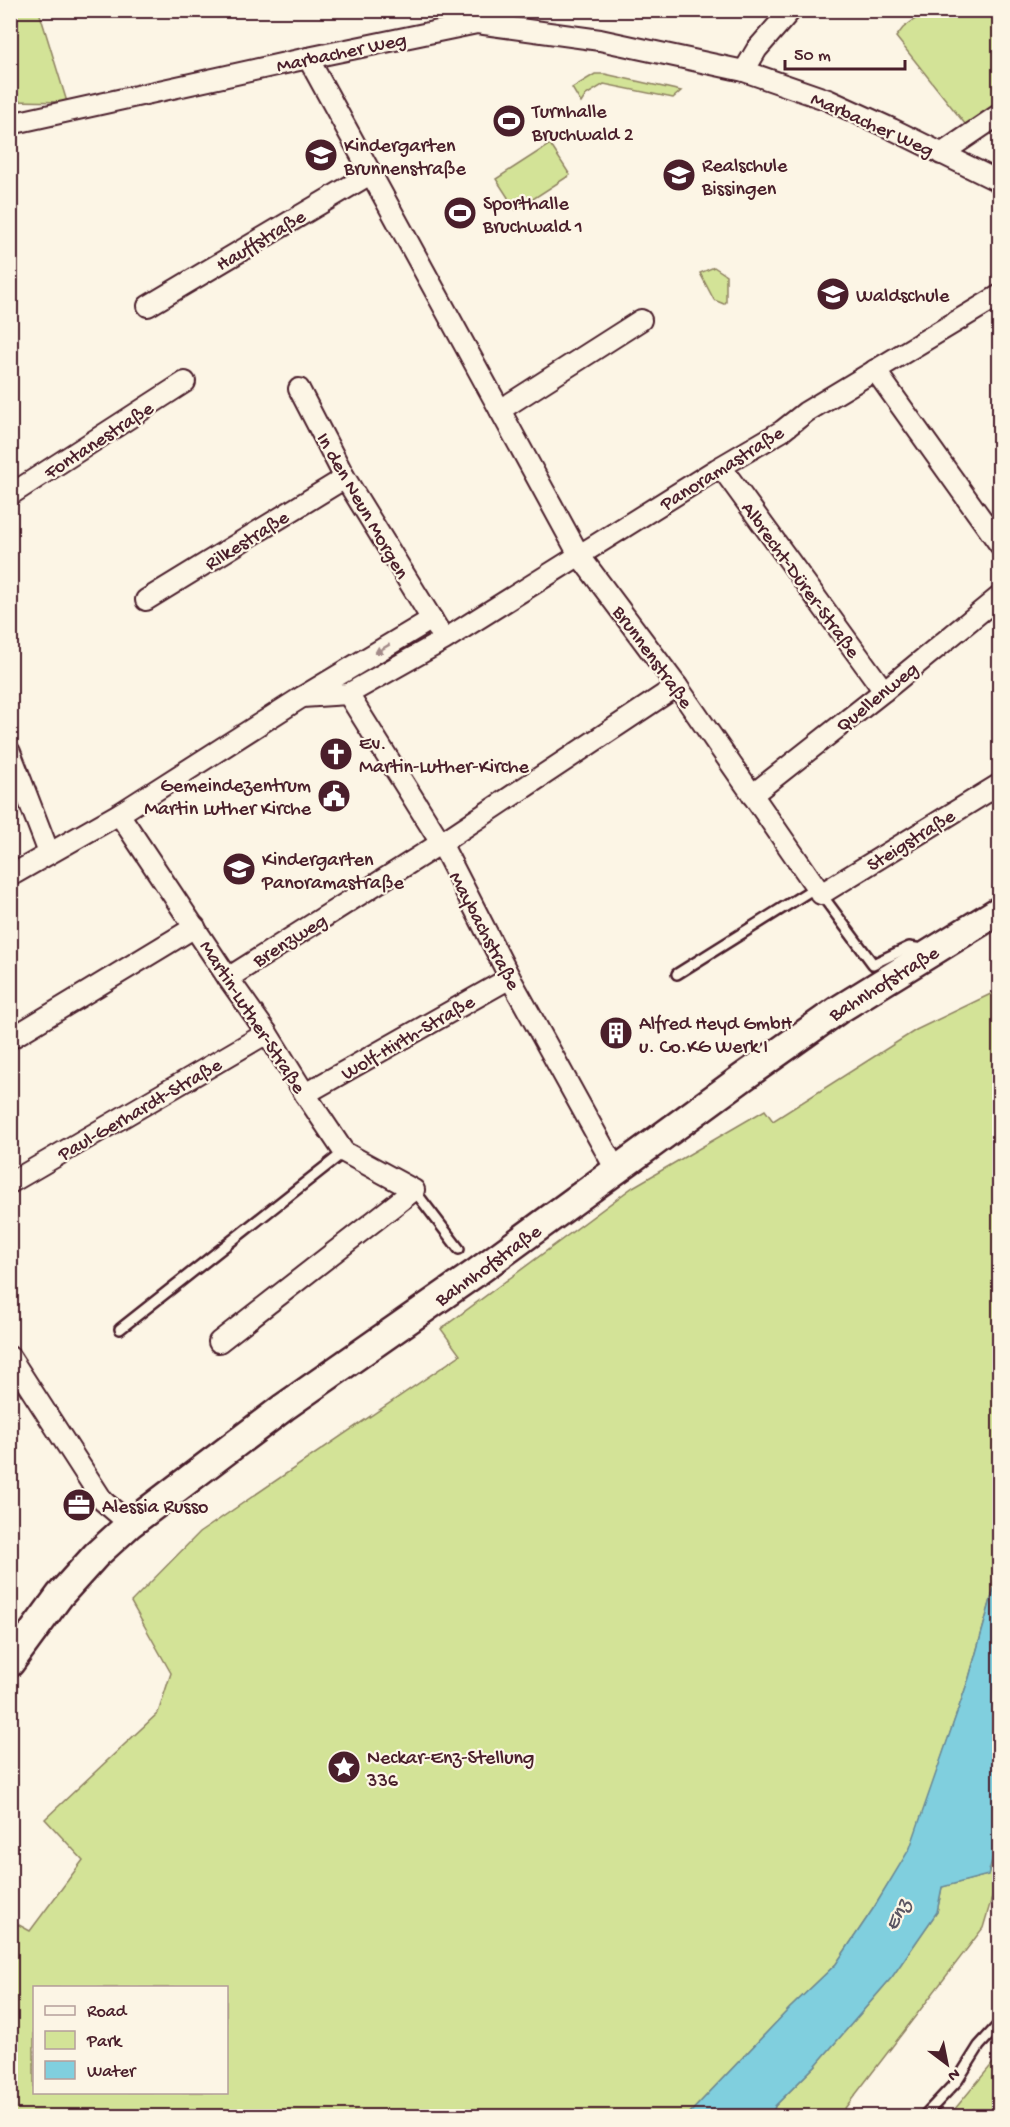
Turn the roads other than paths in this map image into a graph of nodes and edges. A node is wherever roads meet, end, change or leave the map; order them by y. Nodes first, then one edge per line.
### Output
1 (791, 10) edge
2 (471, 17) edge
3 (308, 58) junction
4 (744, 71) junction
5 (999, 114) edge
6 (10, 124) edge
7 (941, 154) junction
8 (372, 173) junction
9 (999, 182) edge
10 (999, 295) edge
11 (148, 306) dead end
12 (641, 320) dead end
13 (875, 370) junction
14 (185, 381) dead end
15 (299, 389) dead end
16 (500, 410) junction
17 (721, 467) junction
18 (345, 478) junction
19 (10, 495) edge
20 (999, 545) edge
21 (579, 555) junction
22 (999, 596) edge
23 (146, 600) dead end
24 (432, 619) junction
25 (444, 640) junction
26 (677, 686) junction
27 (884, 691) junction
28 (348, 694) junction
29 (302, 698) junction
30 (10, 752) edge
31 (999, 784) edge
32 (752, 795) junction
33 (119, 814) junction
34 (441, 843) junction
35 (48, 853) junction
36 (10, 876) edge
37 (818, 891) junction
38 (999, 910) edge
39 (195, 927) junction
40 (936, 950) junction
41 (677, 974) dead end
42 (228, 978) junction
43 (510, 978) junction
44 (267, 1033) junction
45 (10, 1039) edge
46 (305, 1094) junction
47 (344, 1152) junction
48 (616, 1170) junction
49 (10, 1183) edge
50 (414, 1190) junction
51 (459, 1249) dead end
52 (120, 1329) dead end
53 (219, 1342) dead end
54 (10, 1357) edge
55 (130, 1524) junction
56 (10, 1663) edge
57 (999, 2023) edge
58 (924, 2116) edge

1 - 4 street
2 - 3 street, Marbacher Weg
2 - 4 street, Marbacher Weg
3 - 6 street, Marbacher Weg
3 - 8 street, Brunnenstraße
4 - 7 street, Marbacher Weg
5 - 7 street
7 - 9 street, Marbacher Weg
8 - 11 street, Hauffstraße
8 - 16 street, Brunnenstraße
10 - 13 street, Panoramastraße
12 - 16 street
13 - 17 street, Panoramastraße
13 - 20 street
14 - 19 street, Fontanestraße
15 - 18 street, In den Neun Morgen
16 - 21 street, Brunnenstraße
17 - 21 street, Panoramastraße
17 - 27 street, Albrecht-Dürer-Straße
18 - 23 street, Rilkestraße
18 - 24 street, In den Neun Morgen
21 - 25 street, Panoramastraße
21 - 26 street, Brunnenstraße
22 - 27 street, Quellenweg
24 - 25 street
24 -> 29 street, Panoramastraße
25 - 28 street, Panoramastraße
26 - 32 street, Brunnenstraße
26 - 34 street, Brenzweg
27 - 32 street, Quellenweg
28 - 29 street, Panoramastraße
28 - 34 street, Maybachstraße
29 - 33 street, Panoramastraße
30 - 35 street
31 - 37 street, Steigstraße
32 - 37 street, Brunnenstraße
33 - 35 street, Panoramastraße
33 - 39 street, Martin-Luther-Straße
34 - 42 street, Brenzweg
34 - 43 street, Maybachstraße
35 - 36 street, Panoramastraße
37 - 40 lane
37 - 41 lane
38 - 40 street, Bahnhofstraße
39 - 42 street, Martin-Luther-Straße
39 - 45 street
40 - 48 street, Bahnhofstraße
42 - 44 street, Martin-Luther-Straße
43 - 46 street, Wolf-Hirth-Straße
43 - 48 street, Maybachstraße
44 - 46 street, Martin-Luther-Straße
44 - 49 street, Paul-Gerhardt-Straße
46 - 47 street, Martin-Luther-Straße
47 - 50 street, Martin-Luther-Straße
47 - 52 lane
48 - 55 street, Bahnhofstraße
50 - 51 lane, Martin-Luther-Straße
50 - 53 street
54 - 55 street
55 - 56 street, Bahnhofstraße
57 - 58 lane

